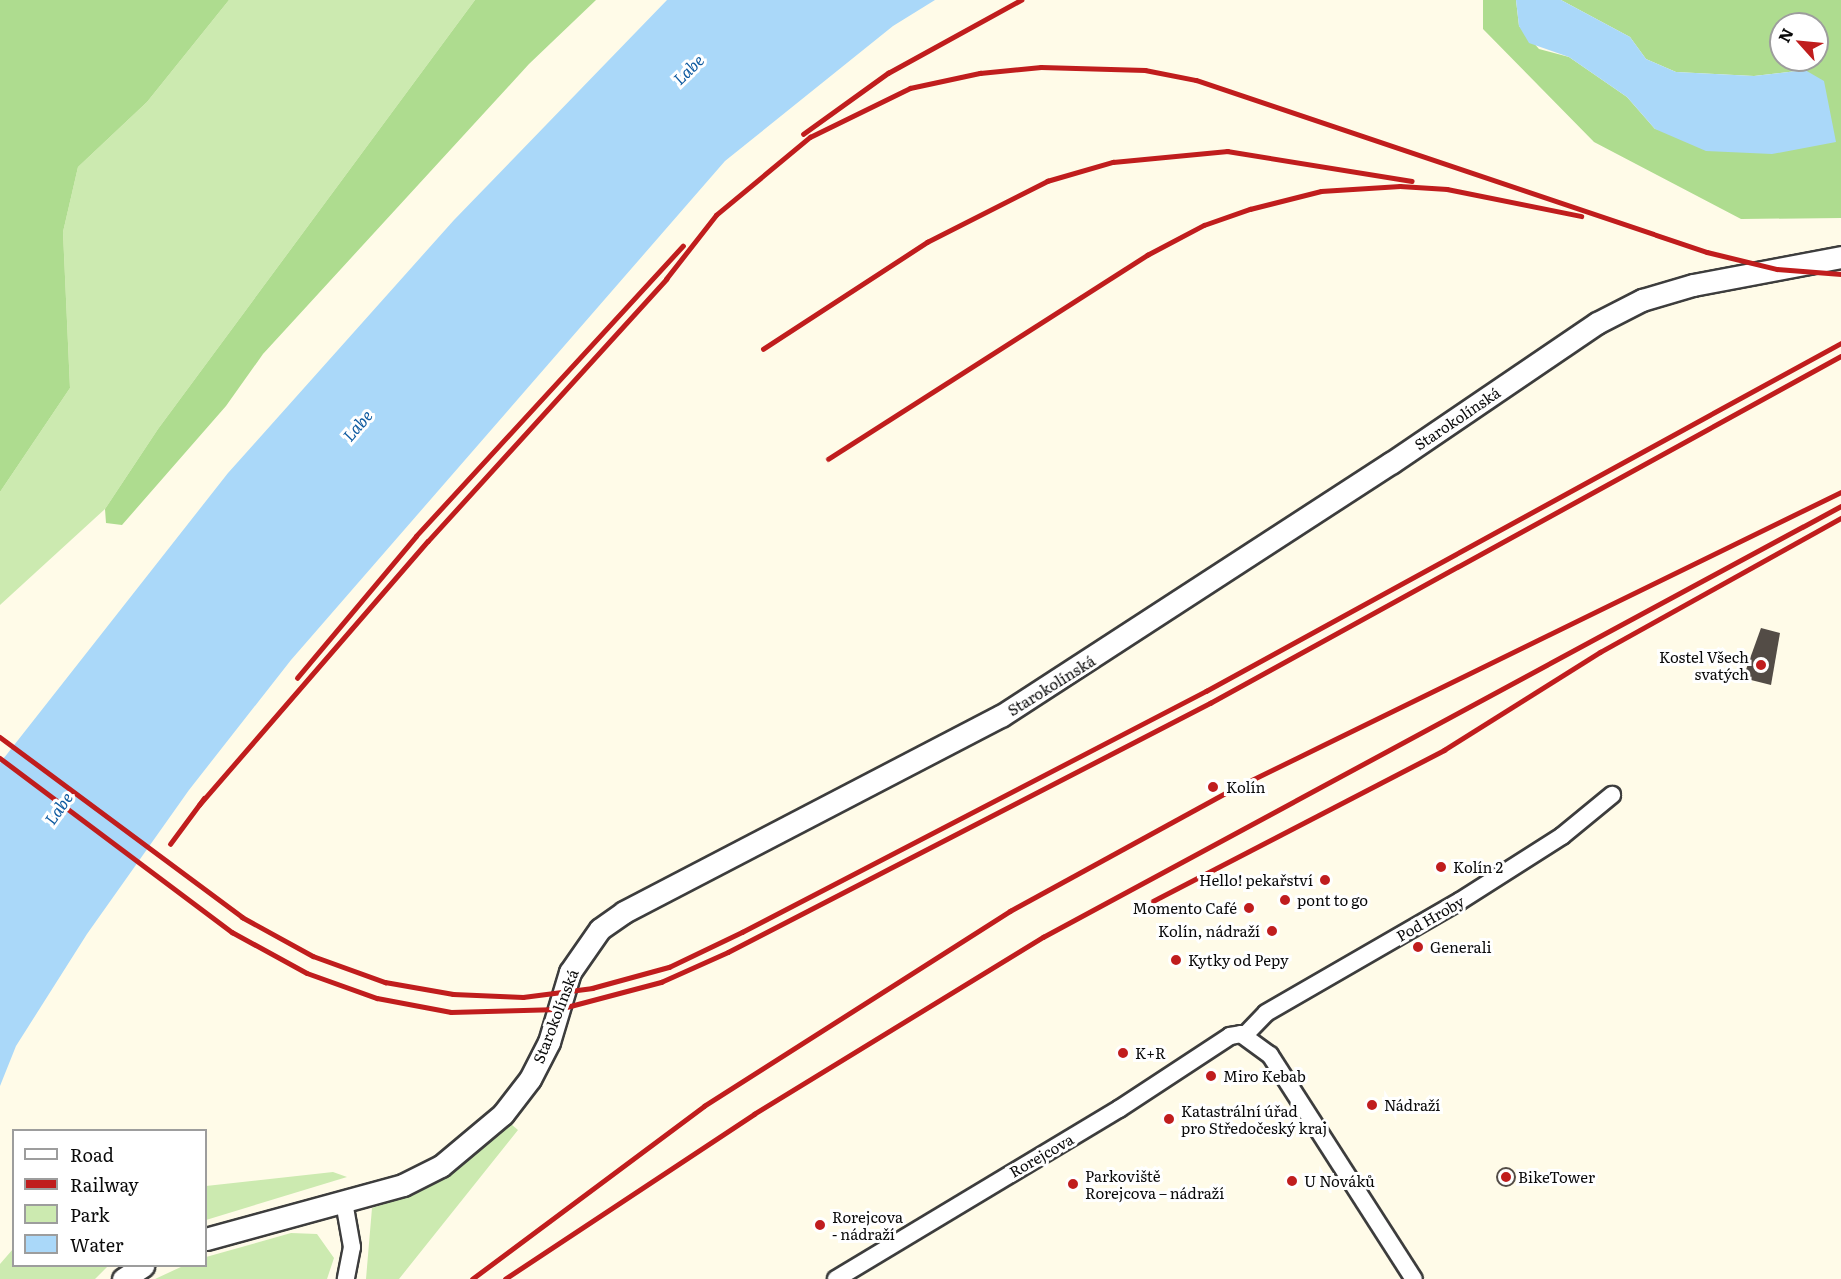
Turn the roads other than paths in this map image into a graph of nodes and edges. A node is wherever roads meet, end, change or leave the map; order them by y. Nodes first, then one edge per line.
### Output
1 (1841, 257) edge
2 (1612, 795) dead end
3 (1245, 1035) junction
4 (344, 1202) junction
5 (207, 1239) edge
6 (141, 1267) edge
7 (123, 1279) edge
8 (346, 1279) edge
9 (836, 1279) edge
10 (1414, 1279) edge

1 - 4 street, Starokolínská
2 - 3 street, Pod Hroby
3 - 9 street, Rorejcova
3 - 10 street
4 - 5 street, Starokolínská
4 - 8 street
6 - 7 street

